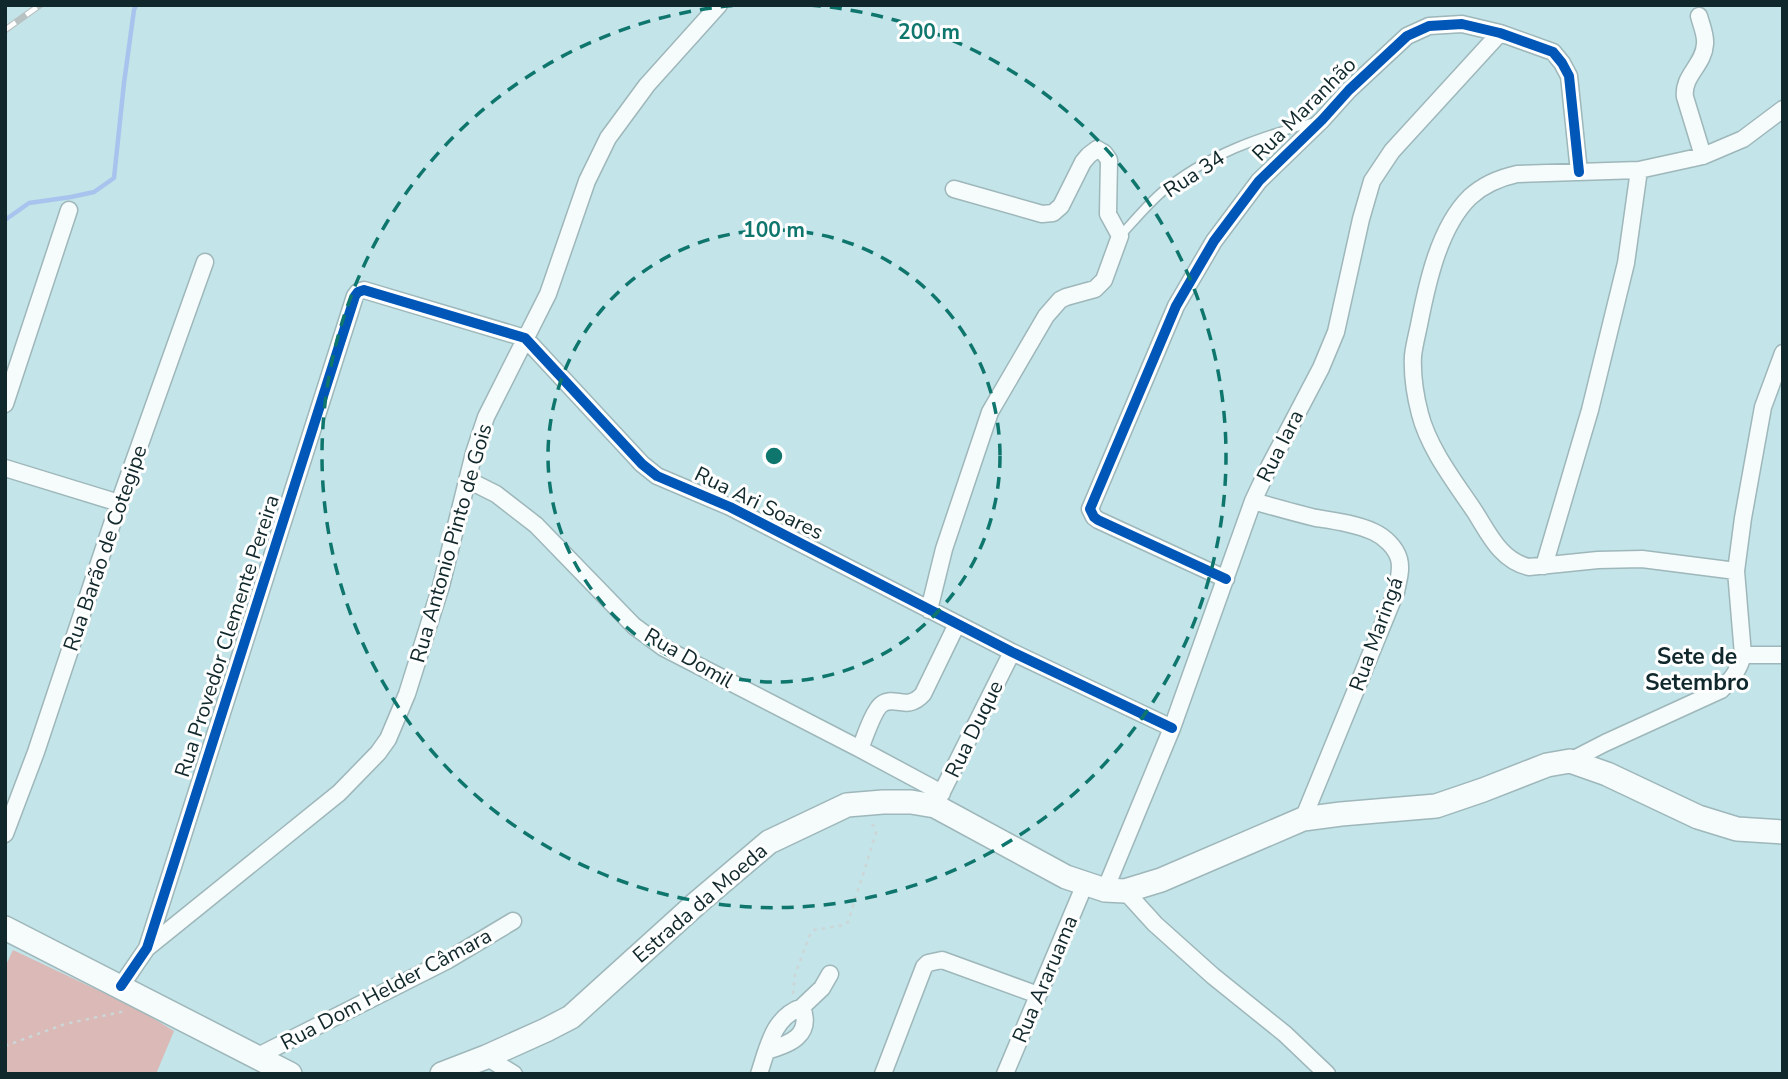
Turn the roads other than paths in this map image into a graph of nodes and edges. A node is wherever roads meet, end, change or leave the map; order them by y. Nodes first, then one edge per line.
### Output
1 (719, 5) edge
2 (1699, 16) dead end
3 (1500, 33) junction
4 (1783, 108) edge
5 (1322, 120) junction
6 (1703, 156) junction
7 (1639, 170) junction
8 (1579, 172) junction
9 (954, 190) dead end
10 (69, 210) dead end
11 (1121, 236) junction
12 (205, 262) dead end
13 (525, 338) junction
14 (1783, 353) edge
15 (5, 404) edge
16 (5, 468) edge
17 (468, 480) junction
18 (1253, 501) junction
19 (119, 503) junction
20 (1544, 566) junction
21 (1736, 571) junction
22 (1226, 579) junction
23 (929, 610) junction
24 (957, 624) junction
25 (1012, 652) junction
26 (1743, 655) junction
27 (1783, 655) edge
28 (1172, 728) junction
29 (860, 749) junction
30 (1570, 761) junction
31 (939, 799) junction
32 (1303, 820) junction
33 (1783, 832) edge
34 (5, 834) edge
35 (1105, 888) junction
36 (513, 921) dead end
37 (5, 928) edge
38 (147, 948) junction
39 (830, 974) dead end
40 (121, 986) junction
41 (1038, 995) junction
42 (797, 1009) junction
43 (767, 1051) junction
44 (258, 1056) junction
45 (486, 1057) junction
46 (290, 1074) edge
47 (442, 1074) edge
48 (514, 1074) edge
49 (759, 1074) edge
50 (883, 1074) edge
51 (1005, 1074) edge
52 (1327, 1074) edge

1 - 13 street, Rua Antonio Pinto de Gois
2 - 6 street
3 - 5 street, Rua Maranhão
3 - 8 street, Rua Maranhão
3 - 18 street, Rua Iara
4 - 6 street
5 - 11 lane, Rua 34
5 - 22 street, Rua Maranhão
6 - 7 street
7 - 8 street
7 - 20 street
8 - 20 street
9 - 11 street
10 - 15 street
11 - 23 street
12 - 19 street, Rua Barão de Cotegipe
13 - 17 street, Rua Antonio Pinto de Gois
13 - 23 street, Rua Ari Soares
13 - 38 street, Rua Provedor Clemente Pereira
14 - 21 street
16 - 19 street
17 - 29 street, Rua Domil
17 - 38 street, Rua Antonio Pinto de Gois
18 - 22 street, Rua Iara
18 - 32 street, Rua Maringá
19 - 34 street, Rua Barão de Cotegipe
20 - 21 street
21 - 26 street
22 - 28 street, Rua Iara
23 - 24 street, Rua Ari Soares
24 - 25 street, Rua Ari Soares
24 - 29 street
25 - 28 street, Rua Ari Soares
25 - 31 street, Rua Duque
26 - 27 street
26 - 30 street
28 - 35 street, Rua Iara
29 - 31 street, Rua Domil
30 - 32 main road
30 - 33 main road
31 - 35 main road
31 - 45 main road, Estrada da Moeda
32 - 35 main road
35 - 41 street, Rua Araruama
35 - 52 street
36 - 44 street, Rua Dom Helder Câmara
37 - 40 main road
38 - 40 street, Rua Provedor Clemente Pereira
39 - 42 street
40 - 44 main road
41 - 50 street
41 - 51 street, Rua Araruama
42 - 43 street
42 - 43 street
43 - 49 street
44 - 46 main road
45 - 47 main road, Estrada da Moeda
45 - 48 street

